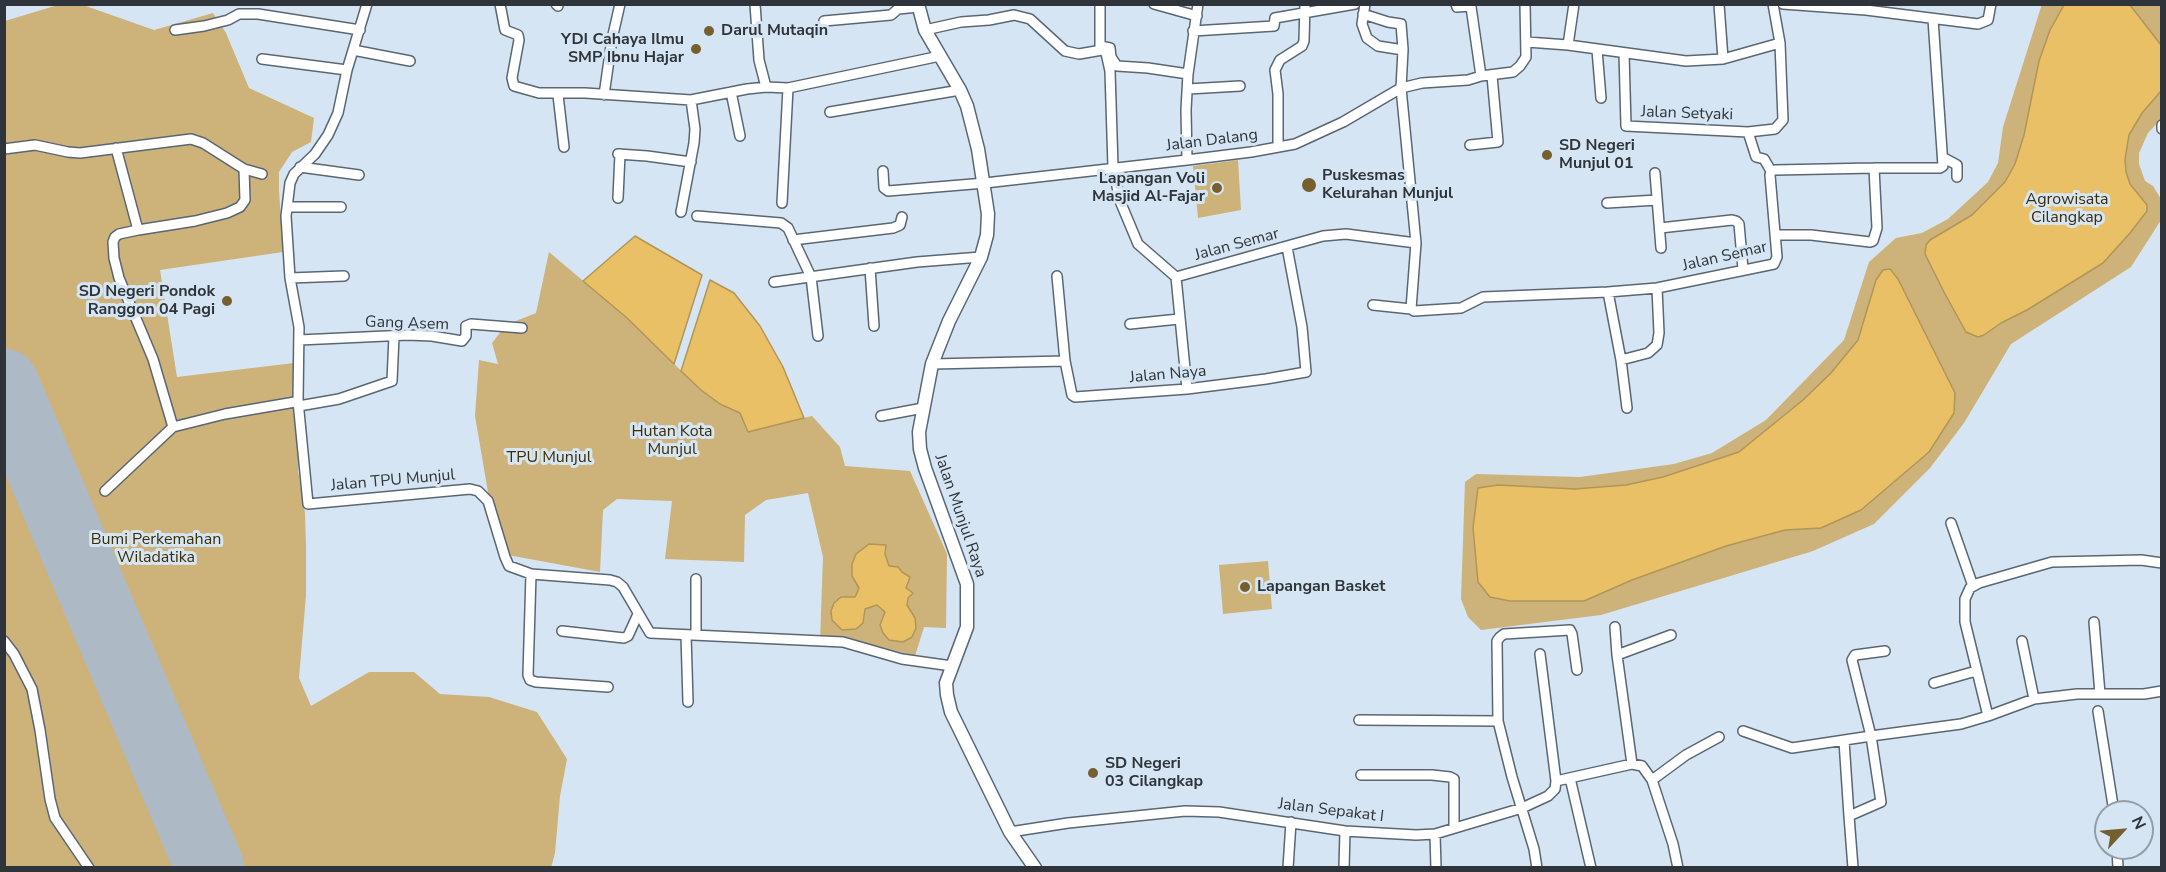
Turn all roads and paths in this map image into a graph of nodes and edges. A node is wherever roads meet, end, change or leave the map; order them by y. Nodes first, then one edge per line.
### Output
1 (367, 4) edge
2 (500, 4) edge
3 (620, 4) edge
4 (755, 4) edge
5 (1012, 4) edge
6 (1100, 4) edge
7 (1154, 4) edge
8 (1198, 4) edge
9 (1355, 4) edge
10 (1456, 4) edge
11 (1525, 4) edge
12 (1574, 4) edge
13 (1719, 4) edge
14 (1773, 4) edge
15 (1783, 4) edge
16 (1990, 4) edge
17 (919, 6) edge
18 (1822, 6) edge
19 (1888, 8) edge
20 (1305, 9) edge
21 (1364, 9) edge
22 (1014, 15) junction
23 (1197, 16) junction
24 (1933, 19) junction
25 (824, 21) dead end
26 (175, 30) dead end
27 (360, 30) junction
28 (925, 30) junction
29 (1193, 31) junction
30 (1527, 42) junction
31 (1780, 43) junction
32 (1568, 45) junction
33 (1403, 49) junction
34 (353, 50) junction
35 (1597, 50) junction
36 (1624, 53) junction
37 (940, 56) junction
38 (262, 59) dead end
39 (1723, 59) junction
40 (410, 61) dead end
41 (347, 70) junction
42 (1188, 74) junction
43 (1481, 76) junction
44 (1492, 76) junction
45 (1240, 86) dead end
46 (766, 87) junction
47 (788, 88) junction
48 (1401, 88) junction
49 (1188, 89) junction
50 (960, 90) junction
51 (731, 92) junction
52 (604, 94) junction
53 (558, 95) junction
54 (1601, 98) dead end
55 (691, 100) junction
56 (830, 112) dead end
57 (1748, 132) junction
58 (740, 136) dead end
59 (1470, 145) dead end
60 (564, 147) dead end
61 (1278, 147) junction
62 (116, 148) junction
63 (4, 149) edge
64 (1944, 158) junction
65 (1187, 160) junction
66 (691, 162) junction
67 (300, 167) junction
68 (1113, 168) junction
69 (1874, 168) junction
70 (244, 169) junction
71 (884, 171) dead end
72 (1771, 171) junction
73 (1655, 173) dead end
74 (262, 174) dead end
75 (359, 175) dead end
76 (1957, 177) dead end
77 (985, 183) junction
78 (618, 198) dead end
79 (1657, 200) junction
80 (782, 202) dead end
81 (1607, 203) dead end
82 (287, 207) junction
83 (341, 207) dead end
84 (681, 212) dead end
85 (697, 216) dead end
86 (902, 217) dead end
87 (1659, 228) junction
88 (138, 230) junction
89 (1775, 235) junction
90 (793, 240) junction
91 (1416, 243) junction
92 (1287, 247) junction
93 (1661, 248) dead end
94 (981, 257) junction
95 (870, 268) junction
96 (1743, 269) junction
97 (344, 276) dead end
98 (1058, 276) dead end
99 (811, 277) junction
100 (1176, 277) junction
101 (290, 278) junction
102 (774, 282) dead end
103 (1657, 288) junction
104 (1608, 292) junction
105 (1373, 305) dead end
106 (1411, 309) junction
107 (1179, 319) junction
108 (1130, 324) dead end
109 (874, 326) dead end
110 (522, 328) dead end
111 (394, 336) junction
112 (819, 336) dead end
113 (299, 340) junction
114 (1621, 360) junction
115 (1065, 362) junction
116 (932, 364) junction
117 (1187, 389) junction
118 (297, 404) junction
119 (923, 408) junction
120 (1627, 408) dead end
121 (881, 416) dead end
122 (173, 427) junction
123 (105, 491) dead end
124 (1951, 523) dead end
125 (2162, 563) edge
126 (531, 574) junction
127 (696, 579) dead end
128 (1973, 586) junction
129 (638, 614) junction
130 (2094, 622) dead end
131 (1615, 627) dead end
132 (562, 631) dead end
133 (691, 634) junction
134 (1671, 636) dead end
135 (4, 641) edge
136 (2022, 641) dead end
137 (1885, 651) dead end
138 (1540, 654) dead end
139 (1617, 655) junction
140 (952, 666) junction
141 (1576, 670) dead end
142 (1976, 671) junction
143 (1934, 683) dead end
144 (608, 687) dead end
145 (2162, 691) edge
146 (2100, 694) junction
147 (2034, 699) junction
148 (688, 702) dead end
149 (2098, 711) dead end
150 (1989, 716) junction
151 (1359, 720) dead end
152 (1498, 721) junction
153 (1743, 731) dead end
154 (1871, 736) junction
155 (1719, 737) dead end
156 (1844, 741) junction
157 (1632, 764) junction
158 (1361, 775) dead end
159 (1570, 778) junction
160 (1652, 780) junction
161 (1556, 781) junction
162 (2112, 800) edge
163 (1522, 808) junction
164 (1849, 816) junction
165 (1291, 822) junction
166 (1454, 827) junction
167 (1010, 831) junction
168 (1345, 831) junction
169 (1435, 834) junction
170 (89, 867) edge
171 (1035, 867) edge
172 (1288, 867) edge
173 (1344, 867) edge
174 (1436, 867) edge
175 (1537, 867) edge
176 (1591, 867) edge
177 (1678, 867) edge
178 (1853, 867) edge

1 - 27 street, Jalan TPU Munjul
2 - 53 street
3 - 52 street
4 - 46 street
5 - 22 street
6 - 42 street
7 - 23 street
8 - 23 street
9 - 20 street
10 - 43 street
11 - 30 street, Jalan Dalang
12 - 32 street
13 - 39 street
14 - 31 street
15 - 18 street
16 - 24 street
17 - 25 street
17 - 28 street, Jalan Munjul Raya
18 - 19 street
19 - 24 street
20 - 29 street
20 - 61 street
21 - 33 street
21 - 33 street
22 - 28 street
22 - 68 street
23 - 29 street
24 - 64 street
26 - 27 street
27 - 34 street, Jalan TPU Munjul
28 - 37 street, Jalan Munjul Raya
29 - 42 street
30 - 32 street
30 - 44 street, Jalan Dalang
31 - 39 street
31 - 57 street
32 - 35 street
33 - 48 street
34 - 40 street
34 - 41 street, Jalan TPU Munjul
35 - 36 street
35 - 54 street
36 - 39 street
36 - 57 street, Jalan Setyaki
37 - 47 street
37 - 50 street, Jalan Munjul Raya
38 - 41 street
41 - 67 street, Jalan TPU Munjul
42 - 49 street
43 - 44 street, Jalan Dalang
43 - 48 street, Jalan Dalang
44 - 59 street
45 - 49 street
46 - 47 street
46 - 51 street
47 - 80 street
48 - 61 street, Jalan Dalang
48 - 91 street
49 - 65 street
50 - 56 street
50 - 77 street, Jalan Munjul Raya
51 - 55 street
51 - 58 street
52 - 53 street
52 - 55 street
53 - 60 street
55 - 66 street
57 - 72 street
61 - 65 street, Jalan Dalang
62 - 63 street
62 - 70 street
62 - 88 street
64 - 69 street
64 - 76 street
65 - 68 street, Jalan Dalang
66 - 78 street
66 - 84 street
67 - 75 street
67 - 82 street, Jalan TPU Munjul
68 - 77 street, Jalan Dalang
68 - 100 street
69 - 72 street
69 - 89 street
70 - 74 street
70 - 88 street
71 - 77 street, Jalan Dalang
72 - 89 street, Jalan Semar
73 - 79 street
77 - 94 street, Jalan Munjul Raya
79 - 81 street
79 - 87 street
82 - 83 street
82 - 101 street, Jalan TPU Munjul
85 - 90 street
86 - 90 street
87 - 93 street
87 - 96 street
88 - 122 street
89 - 96 street, Jalan Semar
90 - 99 street
91 - 92 street, Jalan Semar
91 - 106 street
92 - 100 street, Jalan Semar
92 - 117 street, Jalan Naya
94 - 95 street
94 - 116 street, Jalan Munjul Raya
95 - 99 street
95 - 109 street
96 - 103 street, Jalan Semar
97 - 101 street
98 - 115 street
99 - 102 street
99 - 112 street
100 - 107 street
101 - 113 street, Jalan TPU Munjul
103 - 104 street, Jalan Semar
103 - 114 street
104 - 106 street, Jalan Semar
104 - 114 street
105 - 106 street, Jalan Semar
107 - 108 street
107 - 117 street
110 - 111 street, Gang Asem
111 - 113 street, Gang Asem
111 - 118 street
113 - 118 street, Jalan TPU Munjul
114 - 120 street
115 - 116 street
115 - 117 street, Jalan Naya
116 - 119 street, Jalan Munjul Raya
118 - 122 street
118 - 126 street, Jalan TPU Munjul
119 - 121 street
119 - 140 street, Jalan Munjul Raya
122 - 123 street
124 - 128 street
125 - 128 street
126 - 129 street, Jalan TPU Munjul
126 - 144 street
127 - 133 street
128 - 142 street
129 - 132 street
129 - 133 street, Jalan TPU Munjul
130 - 146 street
131 - 139 street
133 - 140 street, Jalan TPU Munjul
133 - 148 street
134 - 139 street
135 - 170 street
136 - 147 street
137 - 154 street
138 - 161 street
139 - 157 street
140 - 167 street, Jalan Munjul Raya
141 - 152 street
142 - 143 street
142 - 150 street
145 - 146 street
146 - 147 street
147 - 150 street
149 - 162 street
150 - 154 street
151 - 152 street
152 - 163 street
153 - 156 street
154 - 156 street
154 - 164 street
155 - 160 street
156 - 164 street
157 - 159 street
157 - 160 street
158 - 166 street
159 - 161 street
159 - 176 street
160 - 177 street
161 - 163 street, Jalan Sepakat I
163 - 166 street, Jalan Sepakat I
163 - 175 street
164 - 178 street
165 - 167 street, Jalan Sepakat I
165 - 168 street, Jalan Sepakat I
165 - 172 street
166 - 169 street, Jalan Sepakat I
167 - 171 street, Jalan Munjul Raya
168 - 169 street, Jalan Sepakat I
168 - 173 street
169 - 174 street

